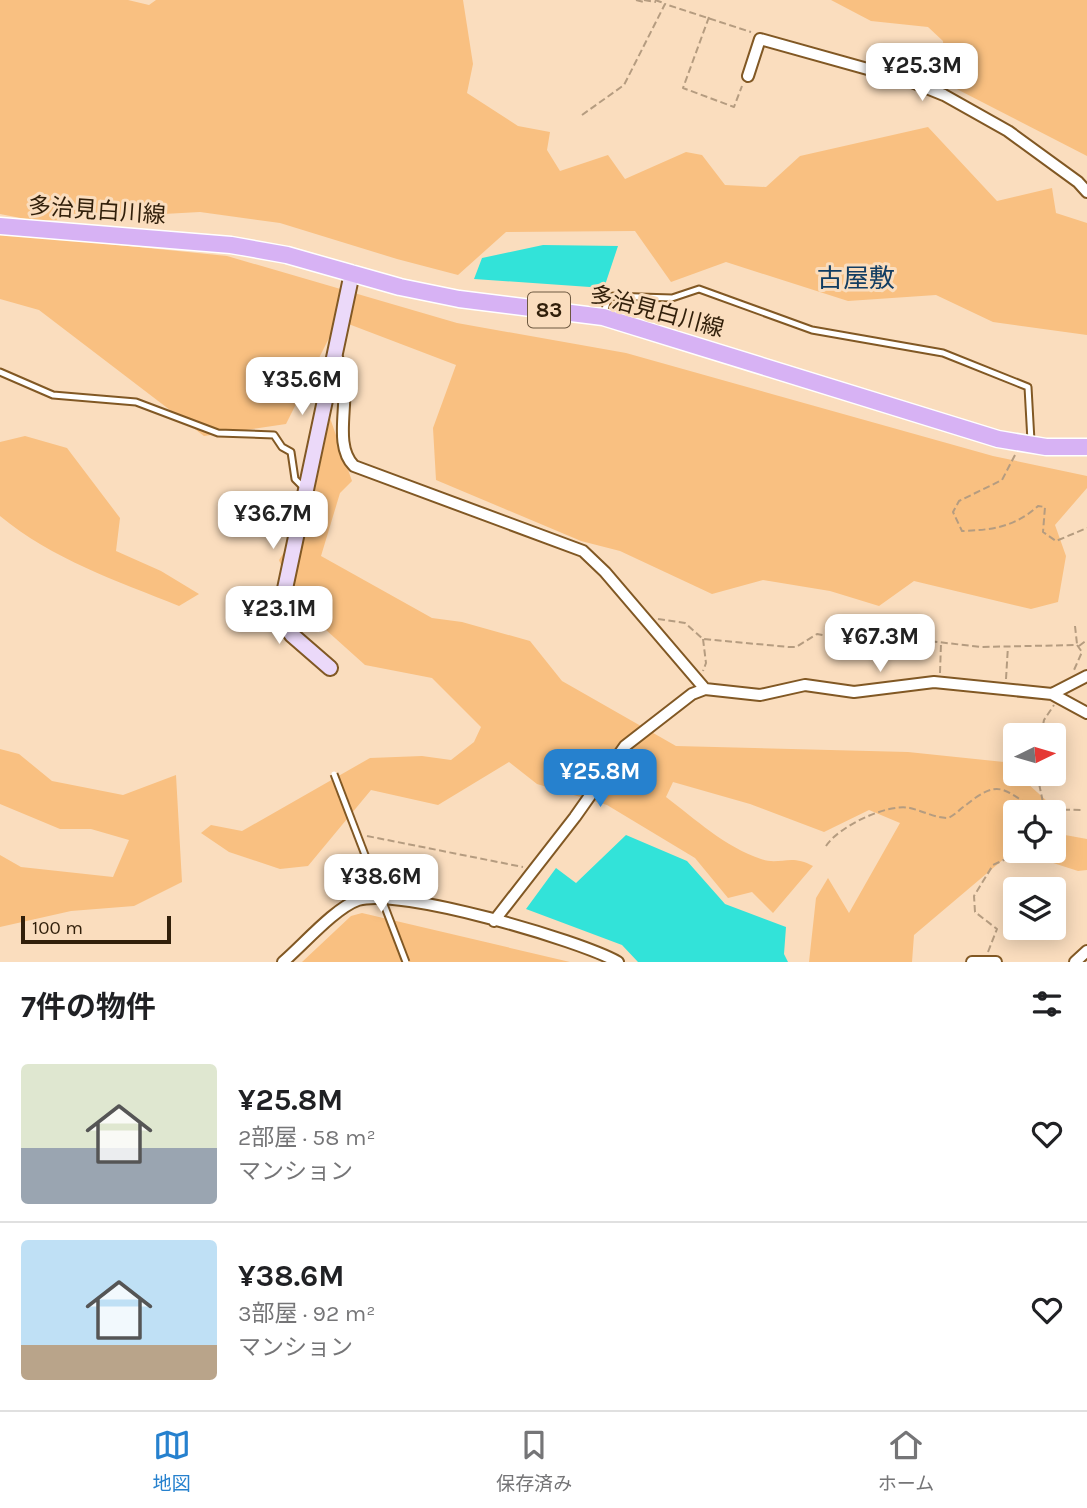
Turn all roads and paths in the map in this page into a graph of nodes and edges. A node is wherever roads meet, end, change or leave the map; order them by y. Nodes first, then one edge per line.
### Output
1 (636, 0) edge
2 (644, 1) edge
3 (655, 1) edge
4 (665, 4) junction
5 (710, 16) junction
6 (760, 38) junction
7 (748, 76) joint
8 (582, 115) dead end
9 (1087, 192) edge
10 (0, 226) edge
11 (352, 273) junction
12 (603, 317) junction
13 (334, 354) junction
14 (0, 372) edge
15 (1026, 444) junction
16 (1087, 447) edge
17 (305, 489) junction
18 (1087, 528) edge
19 (640, 616) junction
20 (1074, 626) dead end
21 (703, 639) junction
22 (1087, 640) edge
23 (941, 642) junction
24 (1008, 645) junction
25 (1078, 646) junction
26 (1081, 651) junction
27 (1087, 651) edge
28 (330, 668) dead end
29 (1087, 676) edge
30 (940, 682) junction
31 (702, 686) junction
32 (1070, 686) junction
33 (1006, 688) junction
34 (1055, 696) junction
35 (1087, 713) edge
36 (1043, 723) edge
37 (334, 774) dead end
38 (1021, 800) edge
39 (1066, 809) edge
40 (1082, 810) dead end
41 (365, 835) dead end
42 (826, 846) dead end
43 (362, 848) dead end
44 (1003, 860) edge
45 (534, 869) junction
46 (350, 903) junction
47 (494, 921) junction
48 (1087, 951) edge
49 (987, 961) edge
50 (284, 962) edge
51 (406, 962) edge
52 (618, 962) edge
53 (972, 962) edge
54 (996, 962) edge
55 (1075, 962) edge

1 - 2 path
2 - 3 path
3 - 4 path
4 - 5 path
4 - 8 path
5 - 6 path
5 - 7 path
6 - 7 street
6 - 9 street
10 - 11 main road, 多治見白川線 / 83
11 - 12 main road, 多治見白川線 / 83
11 - 13 street
12 - 15 main road, 多治見白川線 / 83
12 - 15 lane
13 - 17 street
13 - 19 street
14 - 17 lane
15 - 16 main road, 多治見白川線 / 83
15 - 18 path
17 - 28 street
19 - 21 path
19 - 31 street
20 - 25 path
21 - 23 path
21 - 31 path
22 - 25 path
23 - 24 path
23 - 30 path
24 - 25 path
24 - 33 path
25 - 26 path
26 - 27 path
26 - 32 path
29 - 32 street
30 - 31 street
30 - 33 street
31 - 45 street
32 - 34 street
33 - 34 street
34 - 35 street
34 - 36 path
37 - 51 lane, bridge
38 - 42 path
39 - 40 path
41 - 45 path
43 - 46 path
44 - 49 path
45 - 47 street
46 - 47 street
46 - 50 street
47 - 52 street
48 - 55 street
49 - 53 street
49 - 54 street

